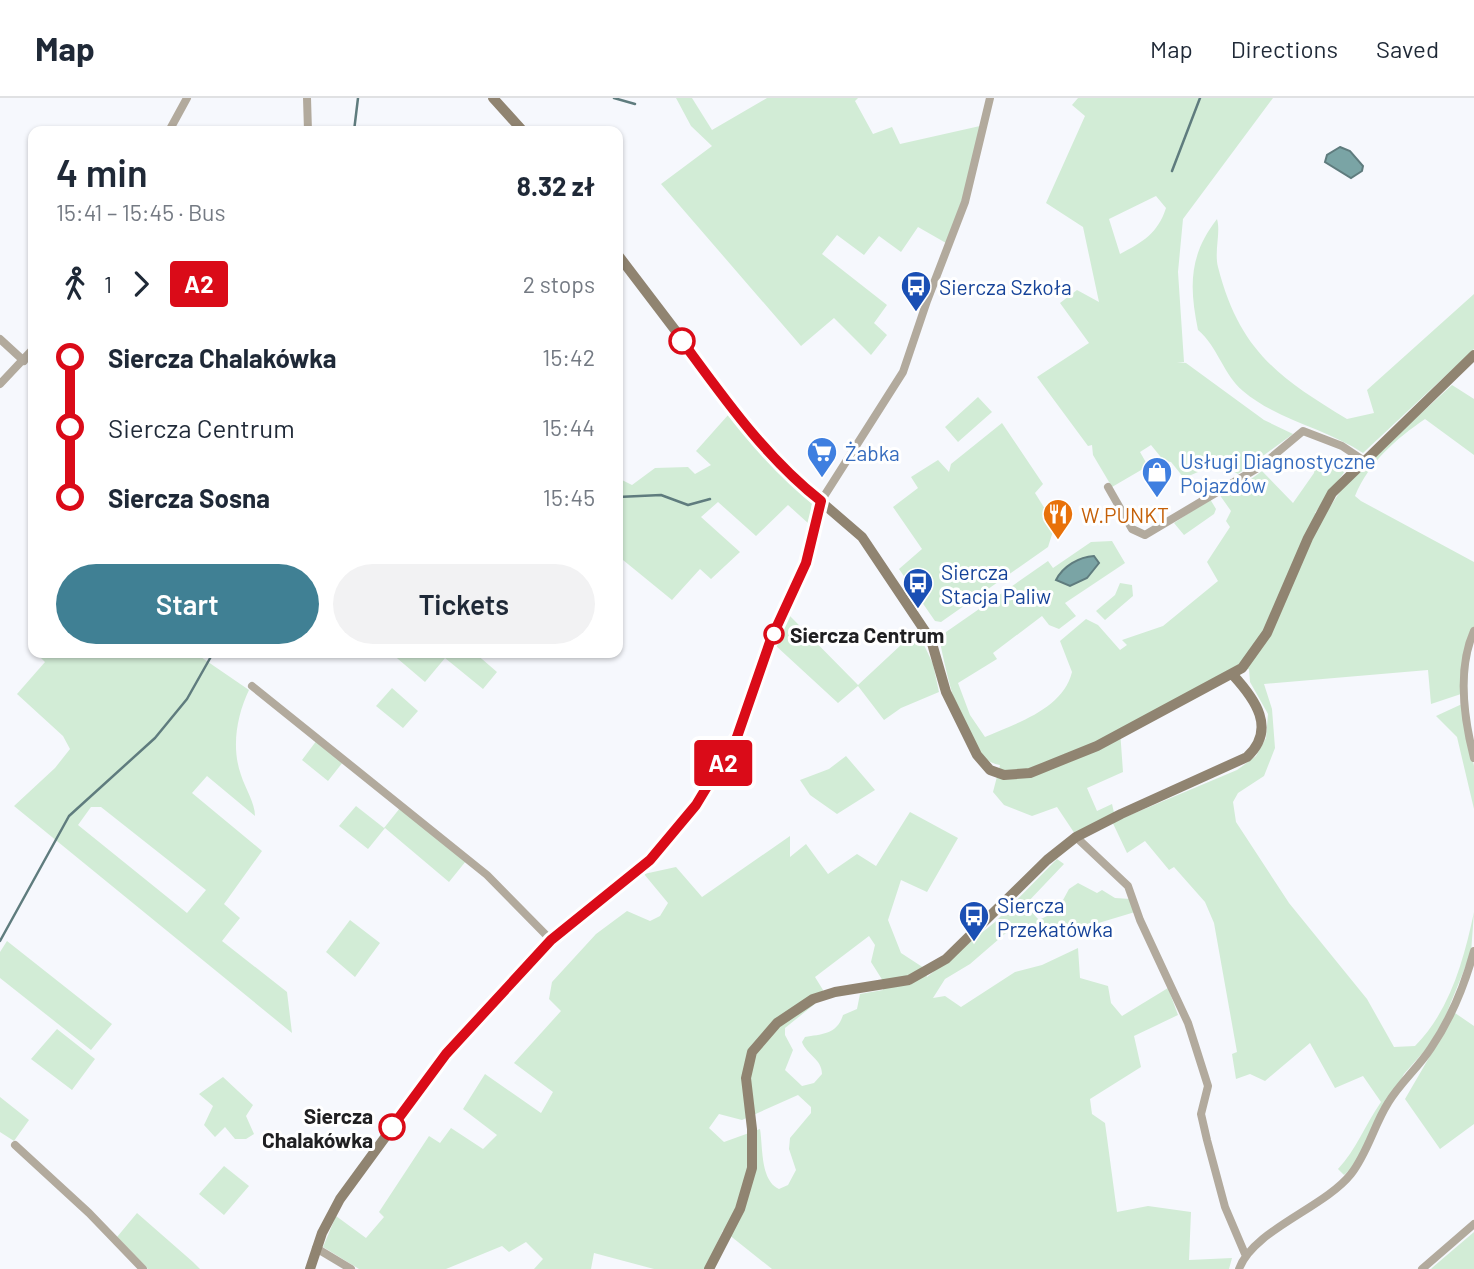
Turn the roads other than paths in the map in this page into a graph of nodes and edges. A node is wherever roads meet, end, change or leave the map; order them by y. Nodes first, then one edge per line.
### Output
1 (187, 98) edge
2 (307, 98) edge
3 (493, 98) edge
4 (990, 98) edge
5 (172, 126) edge
6 (308, 126) edge
7 (518, 126) edge
8 (623, 262) edge
9 (0, 339) edge
10 (28, 355) edge
11 (1474, 355) edge
12 (24, 360) junction
13 (0, 384) edge
14 (1363, 460) junction
15 (1108, 487) dead end
16 (821, 501) junction
17 (1474, 631) edge
18 (1233, 675) junction
19 (252, 686) dead end
20 (738, 734) junction
21 (730, 752) junction
22 (1474, 758) edge
23 (1076, 837) junction
24 (551, 940) junction
25 (1474, 951) edge
26 (15, 1145) dead end
27 (1474, 1224) edge
28 (316, 1248) junction
29 (1245, 1254) junction
30 (143, 1269) edge
31 (310, 1269) edge
32 (351, 1269) edge
33 (709, 1269) edge
34 (1239, 1269) edge
35 (1422, 1269) edge

1 - 5 street
2 - 6 street
3 - 7 street
4 - 16 street
8 - 16 street
9 - 12 street
10 - 12 street
11 - 14 street
12 - 13 street
14 - 15 street
14 - 18 street
16 - 18 street
16 - 20 street
17 - 22 street
18 - 23 street
19 - 24 street
20 - 21 street
20 - 21 street
21 - 24 street
23 - 29 street
23 - 33 street
24 - 28 street
25 - 29 street
26 - 30 street
27 - 35 street
28 - 31 street
28 - 32 street
29 - 34 street

